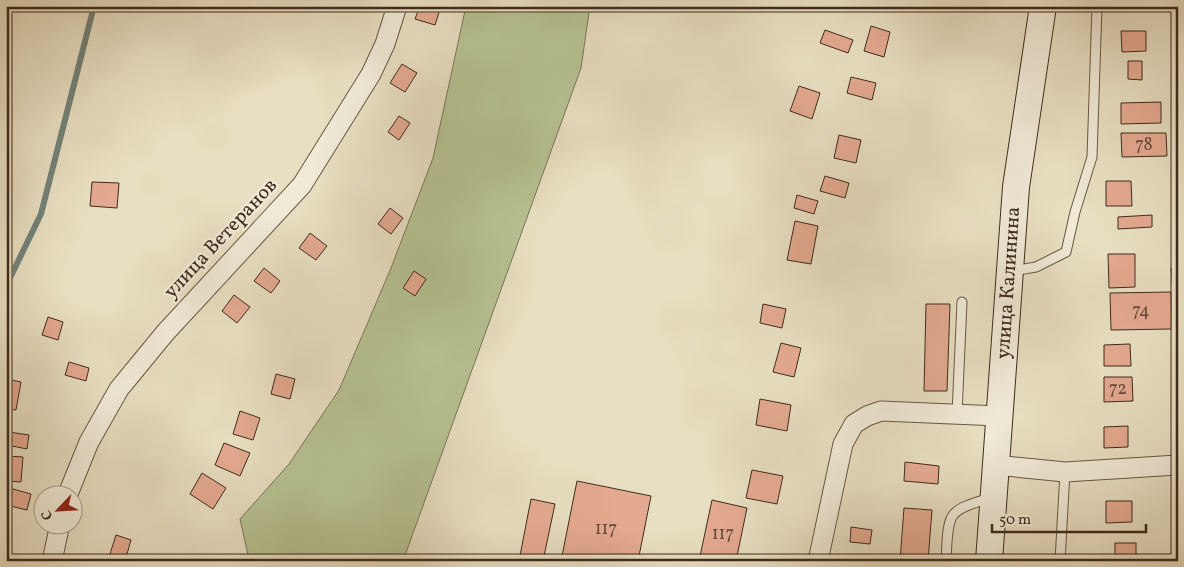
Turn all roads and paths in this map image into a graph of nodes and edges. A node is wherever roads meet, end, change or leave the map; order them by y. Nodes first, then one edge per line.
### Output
1 (397, 6) edge
2 (1043, 6) edge
3 (1097, 6) edge
4 (1009, 272) junction
5 (962, 302) dead end
6 (957, 414) junction
7 (999, 416) junction
8 (995, 465) junction
9 (1178, 465) edge
10 (1065, 472) junction
11 (72, 484) edge
12 (993, 497) junction
13 (58, 534) edge
14 (52, 561) edge
15 (818, 561) edge
16 (946, 561) edge
17 (989, 561) edge
18 (1060, 561) edge

1 - 11 street, улица Ветеранов
2 - 4 main road, улица Калинина
3 - 4 lane
4 - 7 main road, улица Калинина
5 - 6 lane
6 - 7 street
6 - 15 street
7 - 8 main road, улица Калинина
8 - 10 street
8 - 12 main road, улица Калинина
9 - 10 street
10 - 18 lane
12 - 16 lane
12 - 17 main road, улица Калинина
13 - 14 street

